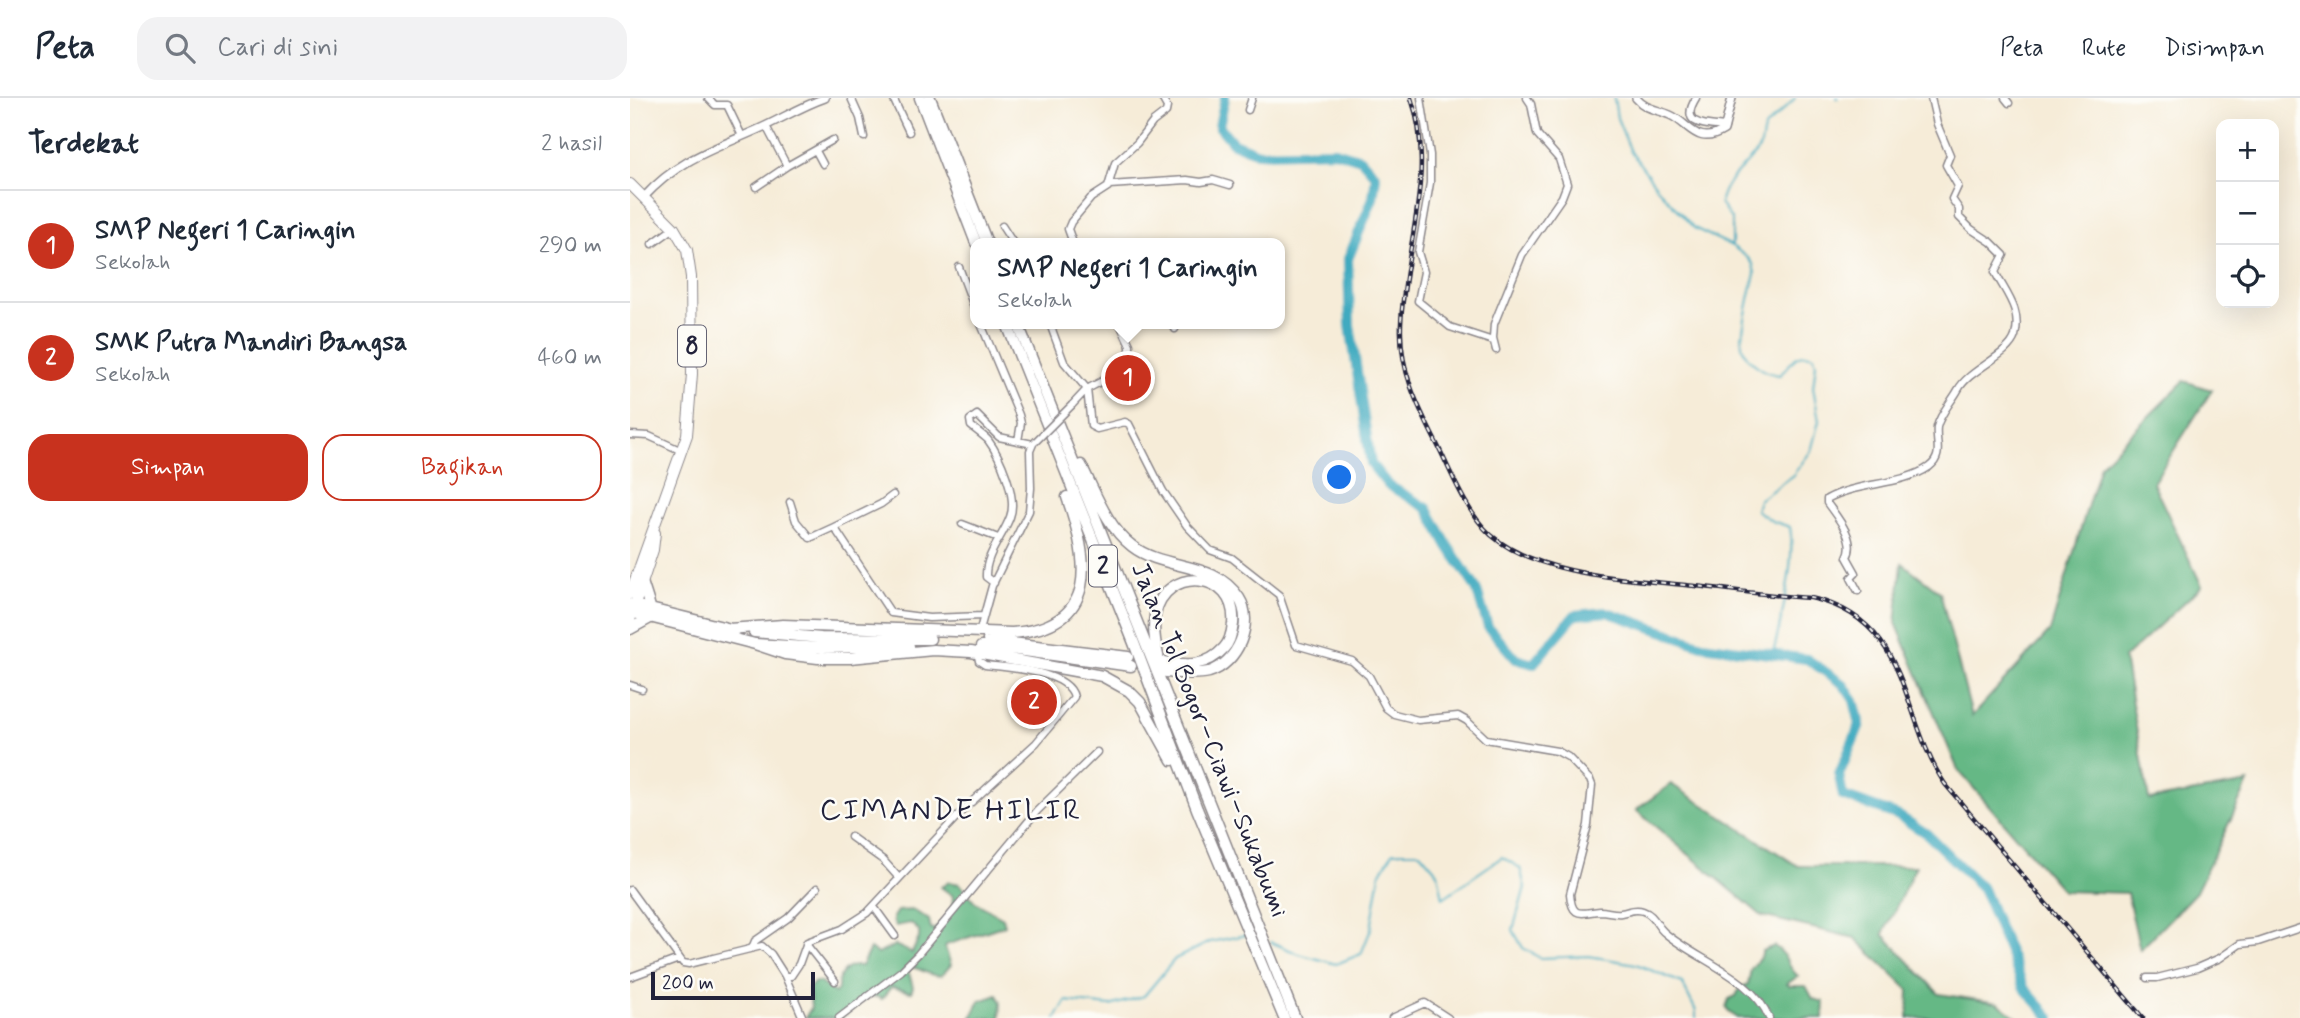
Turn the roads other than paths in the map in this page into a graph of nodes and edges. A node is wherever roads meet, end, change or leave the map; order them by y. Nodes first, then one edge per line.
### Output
1 (708, 98) edge
2 (825, 98) edge
3 (851, 98) edge
4 (893, 98) edge
5 (920, 98) edge
6 (930, 98) edge
7 (1162, 98) edge
8 (1252, 98) edge
9 (1421, 98) edge
10 (1527, 98) edge
11 (1636, 98) edge
12 (1696, 98) edge
13 (1732, 98) edge
14 (1931, 98) edge
15 (1248, 110) dead end
16 (766, 126) junction
17 (1725, 127) junction
18 (909, 132) dead end
19 (742, 136) junction
20 (864, 137) dead end
21 (833, 140) dead end
22 (941, 142) junction
23 (816, 151) junction
24 (823, 164) dead end
25 (788, 166) junction
26 (630, 184) edge
27 (1230, 185) dead end
28 (1109, 186) junction
29 (756, 187) dead end
30 (645, 197) junction
31 (964, 199) junction
32 (1002, 226) dead end
33 (674, 228) junction
34 (975, 238) edge
35 (984, 238) edge
36 (1010, 238) edge
37 (1071, 238) edge
38 (652, 244) dead end
39 (959, 267) dead end
40 (970, 296) edge
41 (983, 329) edge
42 (1009, 329) edge
43 (1020, 329) edge
44 (1053, 329) edge
45 (1123, 329) edge
46 (1493, 341) junction
47 (1496, 350) dead end
48 (1087, 389) junction
49 (1050, 403) junction
50 (1042, 414) junction
51 (630, 435) edge
52 (1018, 440) junction
53 (1034, 443) junction
54 (682, 451) junction
55 (894, 495) dead end
56 (790, 502) dead end
57 (962, 524) dead end
58 (656, 526) junction
59 (834, 527) junction
60 (998, 538) junction
61 (642, 582) junction
62 (994, 583) junction
63 (1858, 590) dead end
64 (630, 594) edge
65 (631, 611) edge
66 (651, 614) junction
67 (983, 616) junction
68 (981, 626) dead end
69 (630, 629) edge
70 (729, 629) junction
71 (755, 645) junction
72 (978, 656) dead end
73 (630, 685) edge
74 (642, 689) dead end
75 (1171, 707) junction
76 (1097, 752) dead end
77 (1197, 809) junction
78 (851, 836) dead end
79 (899, 878) junction
80 (817, 888) dead end
81 (630, 890) edge
82 (874, 907) junction
83 (2300, 928) edge
84 (895, 936) dead end
85 (806, 944) junction
86 (752, 948) junction
87 (679, 959) junction
88 (785, 976) junction
89 (630, 977) edge
90 (2147, 978) dead end
91 (835, 981) dead end
92 (803, 1018) edge
93 (839, 1018) edge
94 (1283, 1018) edge
95 (1295, 1018) edge
96 (1392, 1018) edge
97 (1448, 1018) edge
98 (1769, 1018) edge

1 - 19 street
2 - 16 street
3 - 20 street
4 - 18 street
5 - 22 highway
6 - 22 highway
7 - 28 street
8 - 15 street
9 - 46 street
10 - 46 street
11 - 17 street
12 - 17 street
13 - 17 street
14 - 63 street
16 - 19 street
16 - 25 street
19 - 30 street
21 - 23 street
22 - 31 highway
23 - 24 street
23 - 25 street
25 - 29 street
26 - 30 highway, 8
27 - 28 street
28 - 37 street
30 - 33 highway, 8
31 - 34 highway
31 - 35 highway
32 - 36 street
33 - 38 street
33 - 54 highway, 8
39 - 40 street
41 - 52 street
42 - 50 highway, Jalan Tol Bogor–Ciawi–Sukabumi / 2
43 - 49 highway, Jalan Tol Bogor–Ciawi–Sukabumi / 2
44 - 48 street
45 - 48 street
46 - 47 street
48 - 53 street, bridge
48 - 98 street
49 - 75 highway, Jalan Tol Bogor–Ciawi–Sukabumi / 2
49 - 75 highway
50 - 70 highway
50 - 77 highway, Jalan Tol Bogor–Ciawi–Sukabumi / 2
51 - 54 street
52 - 53 street
52 - 60 street
53 - 62 street
54 - 58 highway, 8
55 - 59 street
56 - 59 street
57 - 60 street
58 - 61 highway, 8
58 - 64 highway, 8
59 - 67 street
60 - 62 street
61 - 65 highway, 8
61 - 66 highway
62 - 67 street
65 - 66 highway
66 - 69 highway
66 - 70 highway
66 - 71 highway
67 - 68 street
70 - 71 highway
71 - 77 highway
72 - 79 street
73 - 74 street
75 - 95 highway, Jalan Tol Bogor–Ciawi–Sukabumi / 2
76 - 93 street
77 - 94 highway, Jalan Tol Bogor–Ciawi–Sukabumi / 2
78 - 79 street
79 - 82 street
80 - 86 street
81 - 87 street
82 - 84 street
82 - 85 street
83 - 90 street
85 - 88 street
85 - 91 street
86 - 87 street
86 - 88 street
87 - 89 street
88 - 92 street
96 - 97 street

